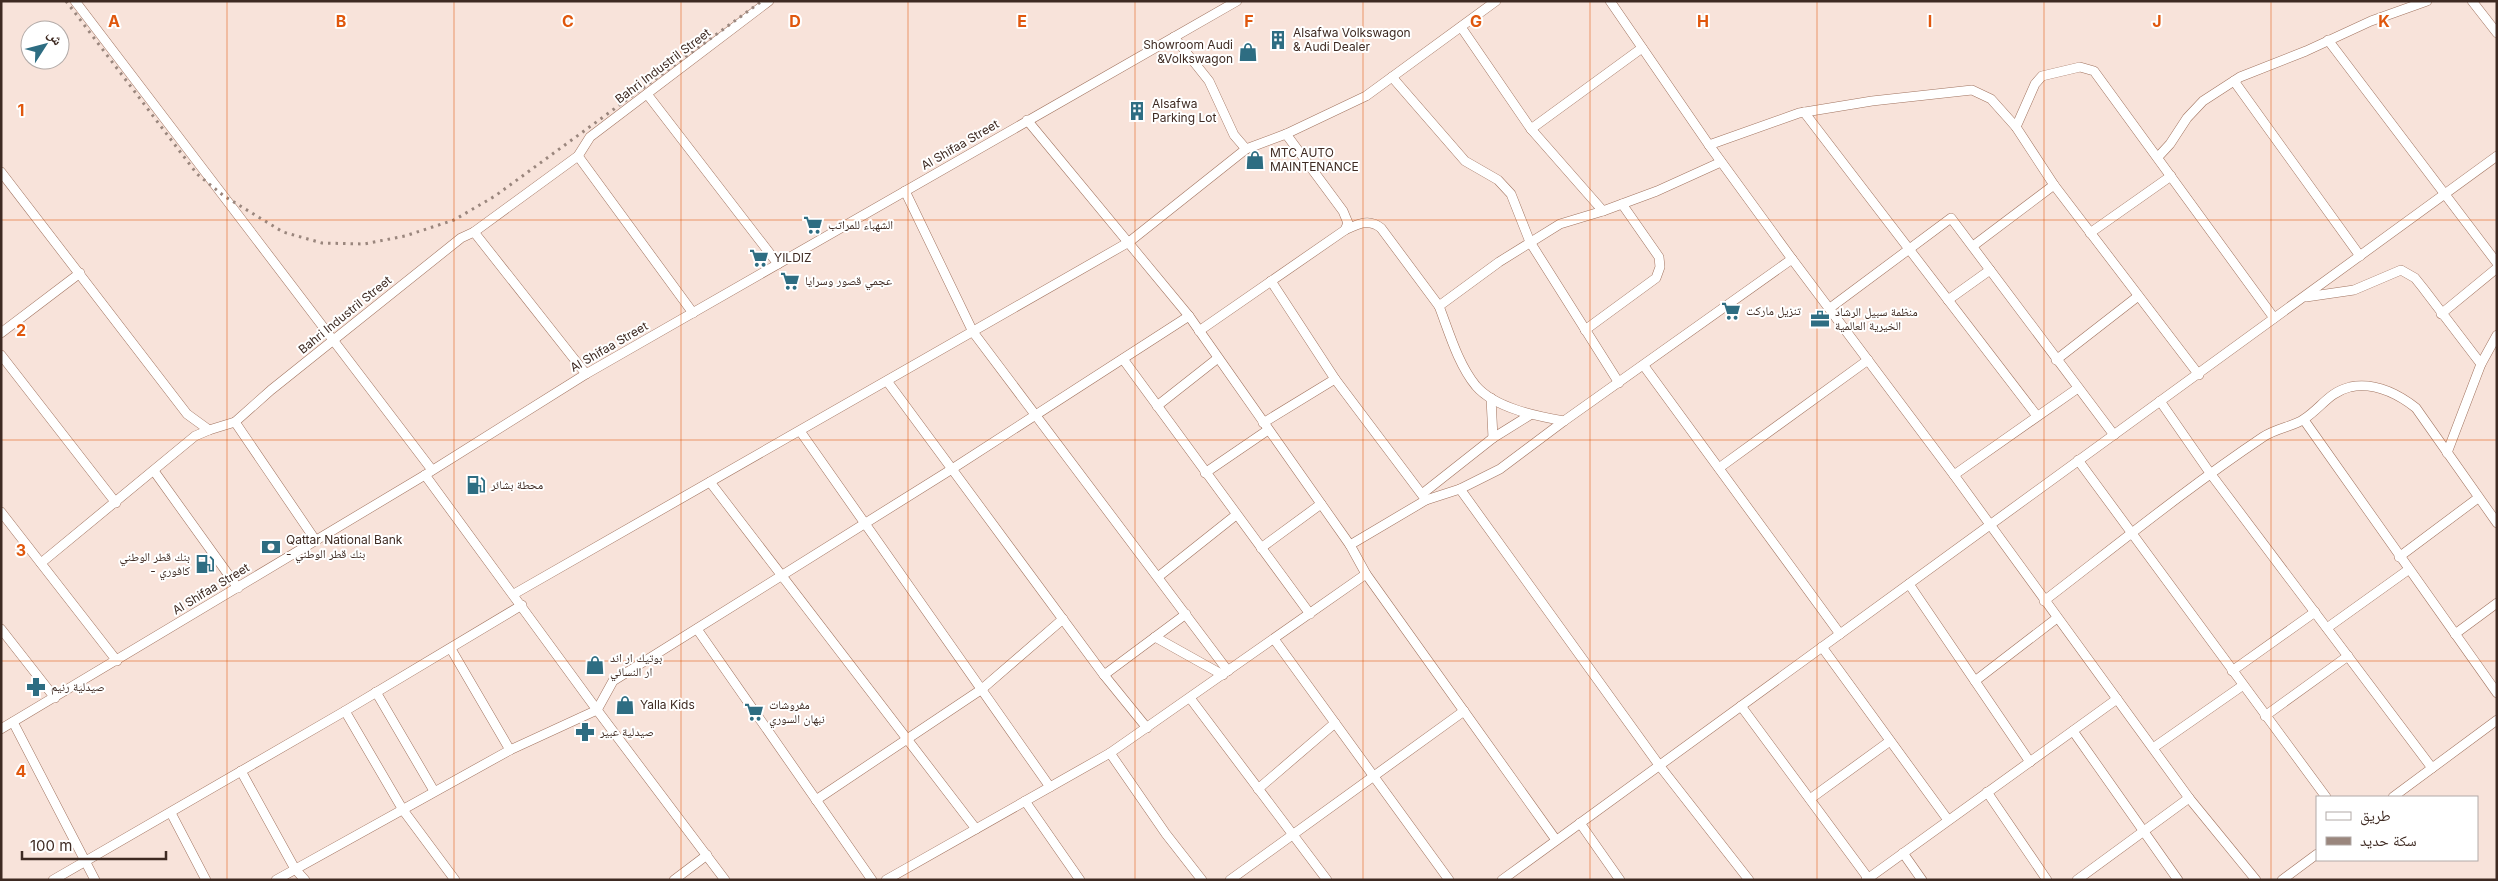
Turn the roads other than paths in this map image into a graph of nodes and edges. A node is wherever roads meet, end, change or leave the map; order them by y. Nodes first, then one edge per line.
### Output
1 (74, 1) edge
2 (769, 1) edge
3 (1238, 1) edge
4 (1496, 1) edge
5 (1610, 1) edge
6 (2428, 1) edge
7 (2472, 1) edge
8 (1461, 27) junction
9 (2497, 33) edge
10 (1174, 37) junction
11 (2328, 40) junction
12 (1642, 48) junction
13 (1392, 78) junction
14 (2234, 81) junction
15 (647, 94) junction
16 (1804, 112) junction
17 (1027, 120) junction
18 (2016, 127) junction
19 (1531, 128) junction
20 (1286, 134) junction
21 (1709, 145) junction
22 (1246, 149) junction
23 (578, 156) junction
24 (2497, 156) edge
25 (2158, 157) junction
26 (1722, 162) junction
27 (1, 172) edge
28 (2172, 176) junction
29 (2054, 185) junction
30 (905, 191) junction
31 (2444, 194) junction
32 (1622, 204) junction
33 (1603, 211) junction
34 (1345, 230) junction
35 (474, 232) junction
36 (2090, 233) junction
37 (1129, 242) junction
38 (1530, 242) junction
39 (1973, 246) junction
40 (1909, 250) junction
41 (2360, 256) junction
42 (1792, 259) junction
43 (2497, 263) edge
44 (778, 264) junction
45 (2497, 268) edge
46 (1990, 270) junction
47 (80, 273) junction
48 (1271, 281) junction
49 (2137, 297) junction
50 (2301, 299) junction
51 (1948, 300) junction
52 (1439, 306) junction
53 (1830, 308) junction
54 (693, 313) junction
55 (2441, 314) junction
56 (1189, 316) junction
57 (2274, 318) junction
58 (1586, 330) junction
59 (1199, 331) junction
60 (973, 332) junction
61 (1, 333) edge
62 (333, 340) junction
63 (2495, 340) edge
64 (1, 354) edge
65 (1218, 358) junction
66 (1123, 360) junction
67 (1868, 360) junction
68 (2056, 360) junction
69 (2481, 364) junction
70 (1644, 366) junction
71 (586, 374) junction
72 (2199, 375) junction
73 (1335, 379) junction
74 (887, 381) junction
75 (1619, 383) junction
76 (2078, 388) junction
77 (1491, 398) junction
78 (2160, 401) junction
79 (1156, 406) junction
80 (1036, 414) junction
81 (1530, 415) junction
82 (2037, 416) junction
83 (2304, 420) junction
84 (1564, 421) junction
85 (235, 422) junction
86 (1266, 426) junction
87 (209, 430) junction
88 (800, 431) junction
89 (2114, 435) junction
90 (1492, 438) junction
91 (2447, 453) junction
92 (2078, 460) junction
93 (1719, 468) junction
94 (952, 469) junction
95 (154, 471) junction
96 (429, 473) junction
97 (1205, 473) junction
98 (2210, 473) junction
99 (1954, 475) junction
100 (710, 482) junction
101 (1460, 489) junction
102 (1424, 497) junction
103 (2478, 498) junction
104 (116, 503) junction
105 (1321, 504) junction
106 (1, 512) edge
107 (1236, 515) junction
108 (865, 523) junction
109 (2497, 523) edge
110 (1989, 526) junction
111 (2133, 533) junction
112 (316, 541) junction
113 (1350, 545) junction
114 (1261, 548) junction
115 (2399, 557) junction
116 (41, 563) junction
117 (2408, 570) junction
118 (1366, 574) junction
119 (781, 577) junction
120 (1158, 577) junction
121 (1909, 584) junction
122 (238, 588) junction
123 (514, 594) junction
124 (2044, 601) junction
125 (2497, 603) edge
126 (522, 606) junction
127 (2315, 612) junction
128 (1186, 614) junction
129 (1310, 614) junction
130 (2057, 618) junction
131 (1063, 620) junction
132 (2327, 628) junction
133 (1, 629) edge
134 (697, 629) junction
135 (1840, 634) junction
136 (2454, 634) junction
137 (1155, 637) junction
138 (1274, 639) junction
139 (1822, 647) junction
140 (451, 648) junction
141 (2348, 656) junction
142 (117, 661) junction
143 (2232, 670) junction
144 (1225, 673) junction
145 (1104, 675) junction
146 (1975, 681) junction
147 (2242, 686) junction
148 (982, 689) junction
149 (376, 692) junction
150 (2497, 693) edge
151 (55, 698) junction
152 (1190, 698) junction
153 (2116, 699) junction
154 (1741, 706) junction
155 (597, 710) junction
156 (345, 711) junction
157 (1464, 711) junction
158 (2265, 716) junction
159 (2497, 720) edge
160 (13, 722) junction
161 (1335, 723) junction
162 (1147, 728) junction
163 (1, 729) edge
164 (2073, 731) junction
165 (907, 739) junction
166 (1890, 741) junction
167 (2152, 748) junction
168 (510, 750) junction
169 (1110, 753) junction
170 (2030, 762) junction
171 (1659, 765) junction
172 (2432, 768) junction
173 (241, 771) junction
174 (1374, 776) junction
175 (1050, 787) junction
176 (1258, 789) junction
177 (434, 792) junction
178 (1987, 792) junction
179 (2325, 796) edge
180 (2394, 796) edge
181 (2189, 798) junction
182 (1810, 799) junction
183 (816, 800) junction
184 (1025, 801) junction
185 (403, 810) junction
186 (171, 812) junction
187 (1948, 820) junction
188 (1580, 823) junction
189 (976, 829) junction
190 (2144, 831) junction
191 (1293, 834) junction
192 (1556, 840) junction
193 (1903, 853) junction
194 (707, 855) junction
195 (2316, 855) edge
196 (85, 862) junction
197 (295, 869) junction
198 (1867, 879) edge
199 (54, 880) edge
200 (95, 880) edge
201 (206, 880) edge
202 (276, 880) edge
203 (305, 880) edge
204 (455, 880) edge
205 (674, 880) edge
206 (725, 880) edge
207 (872, 880) edge
208 (886, 880) edge
209 (1080, 880) edge
210 (1202, 880) edge
211 (1230, 880) edge
212 (1327, 880) edge
213 (1449, 880) edge
214 (1502, 880) edge
215 (1620, 880) edge
216 (1749, 880) edge
217 (1922, 880) edge
218 (2047, 880) edge
219 (2077, 880) edge
220 (2178, 880) edge
221 (2256, 880) edge
222 (2282, 880) edge

1 - 62 street
2 - 15 street, Bahri Industril Street
3 - 10 street, Al Shifaa Street
4 - 8 street
5 - 12 street
6 - 11 street
7 - 9 street
8 - 13 street
8 - 19 street
10 - 17 street, Al Shifaa Street
10 - 22 street
11 - 14 street
11 - 31 street
12 - 19 street
12 - 21 street
13 - 20 street
13 - 38 street
14 - 25 street
14 - 41 street
15 - 23 street, Bahri Industril Street
15 - 44 street
16 - 18 street
16 - 21 street
16 - 40 street
17 - 30 street, Al Shifaa Street
17 - 37 street
18 - 25 street
18 - 29 street
19 - 33 street
20 - 22 street
20 - 34 street
21 - 26 street
22 - 37 street
23 - 35 street, Bahri Industril Street
23 - 54 street
24 - 31 street
25 - 28 street
26 - 32 street
26 - 42 street
27 - 47 street
28 - 36 street
28 - 57 street
29 - 36 street
29 - 39 street
30 - 44 street, Al Shifaa Street
30 - 60 street
31 - 41 street
31 - 43 street
32 - 33 street
32 - 58 street
33 - 38 street
34 - 48 street
34 - 52 street
35 - 62 street, Bahri Industril Street
35 - 71 street
36 - 49 street
37 - 56 street
37 - 60 street
38 - 52 street
38 - 58 street
39 - 40 street
39 - 46 street
40 - 51 street
40 - 53 street
41 - 50 street
42 - 53 street
42 - 70 street
44 - 54 street, Al Shifaa Street
45 - 55 street
46 - 51 street
46 - 68 street
47 - 61 street
47 - 87 street
48 - 59 street
48 - 73 street
49 - 68 street
49 - 72 street
50 - 55 street
50 - 57 street
51 - 82 street
52 - 77 street
53 - 67 street
54 - 71 street, Al Shifaa Street
55 - 69 street
56 - 59 street
56 - 66 street
57 - 72 street
58 - 75 street
59 - 65 street
60 - 74 street
60 - 80 street
62 - 85 street, Bahri Industril Street
62 - 96 street
63 - 69 street
64 - 104 street
65 - 79 street
65 - 86 street
66 - 79 street
66 - 80 street
67 - 93 street
67 - 99 street
68 - 76 street
69 - 91 street
70 - 75 street
70 - 93 street
71 - 96 street, Al Shifaa Street
72 - 78 street
73 - 86 street
73 - 102 street
74 - 88 street
74 - 94 street
75 - 84 street
76 - 82 street
76 - 89 street
77 - 81 street
77 - 90 street
78 - 89 street
78 - 98 street
79 - 97 street
80 - 94 street
80 - 120 street
81 - 84 street
81 - 90 street
82 - 99 street
83 - 91 street
83 - 98 street
83 - 115 street
84 - 101 street
85 - 87 street, Bahri Industril Street
85 - 112 street
86 - 97 street
86 - 105 street
87 - 95 street, Bahri Industril Street
88 - 100 street
88 - 108 street
89 - 92 street
90 - 102 street
91 - 103 street
92 - 110 street
92 - 111 street
93 - 135 street
94 - 108 street
94 - 131 street
95 - 104 street, Bahri Industril Street
95 - 122 street
96 - 112 street, Al Shifaa Street
96 - 123 street
97 - 107 street
98 - 111 street
98 - 127 street
99 - 110 street
100 - 119 street
100 - 123 street
101 - 102 street
101 - 171 street
102 - 113 street
103 - 109 street
103 - 115 street
104 - 116 street, Bahri Industril Street
105 - 113 street
105 - 114 street
106 - 116 street
107 - 114 street
107 - 120 street
108 - 119 street
108 - 148 street
110 - 121 street
110 - 124 street
111 - 124 street
111 - 143 street
112 - 122 street, Al Shifaa Street
113 - 118 street
114 - 129 street
115 - 117 street
116 - 142 street
117 - 132 street
117 - 136 street
118 - 129 street
118 - 157 street
119 - 134 street
119 - 165 street
120 - 128 street
121 - 135 street
121 - 146 street
122 - 142 street, Al Shifaa Street
123 - 126 street
124 - 130 street
125 - 136 street
126 - 140 street
126 - 155 street
127 - 132 street
127 - 143 street
128 - 137 street
128 - 144 street
129 - 138 street
130 - 146 street
130 - 153 street
131 - 145 street
131 - 148 street
132 - 141 street
133 - 151 street
134 - 155 street
134 - 183 street
135 - 139 street
136 - 150 street
137 - 144 street
137 - 145 street
138 - 144 street
138 - 161 street
139 - 154 street
139 - 166 street
140 - 149 street
140 - 168 street
141 - 158 street
141 - 172 street
142 - 151 street, Al Shifaa Street
143 - 147 street
144 - 152 street
145 - 162 street
146 - 170 street
147 - 158 street
147 - 167 street
148 - 165 street
148 - 175 street
149 - 156 street
149 - 177 street
151 - 160 street, Al Shifaa Street
152 - 162 street
152 - 176 street
153 - 164 street
153 - 167 street
154 - 171 street
154 - 182 street
155 - 168 street
155 - 194 street
156 - 173 street
156 - 185 street
157 - 174 street
157 - 192 street
158 - 179 street
159 - 172 street
160 - 163 street, Al Shifaa Street
160 - 196 street
161 - 174 street
161 - 176 street
162 - 169 street
164 - 170 street
164 - 190 street
165 - 183 street
165 - 189 street
166 - 182 street
166 - 187 street
167 - 181 street
168 - 177 street
169 - 175 street
169 - 210 street
170 - 178 street
171 - 188 street
171 - 216 street
172 - 180 street
173 - 186 street
173 - 197 street
174 - 191 street
174 - 213 street
175 - 184 street
176 - 191 street
177 - 185 street
178 - 187 street
178 - 218 street
181 - 190 street
181 - 221 street
182 - 198 street
183 - 207 street
184 - 189 street
184 - 209 street
185 - 197 street
185 - 204 street
186 - 196 street
186 - 201 street
187 - 193 street
188 - 192 street
188 - 215 street
189 - 208 street
190 - 219 street
190 - 220 street
191 - 211 street
191 - 212 street
192 - 214 street
193 - 198 street
193 - 217 street
194 - 205 street
194 - 206 street
195 - 222 street
196 - 199 street
196 - 200 street
197 - 202 street
197 - 203 street

